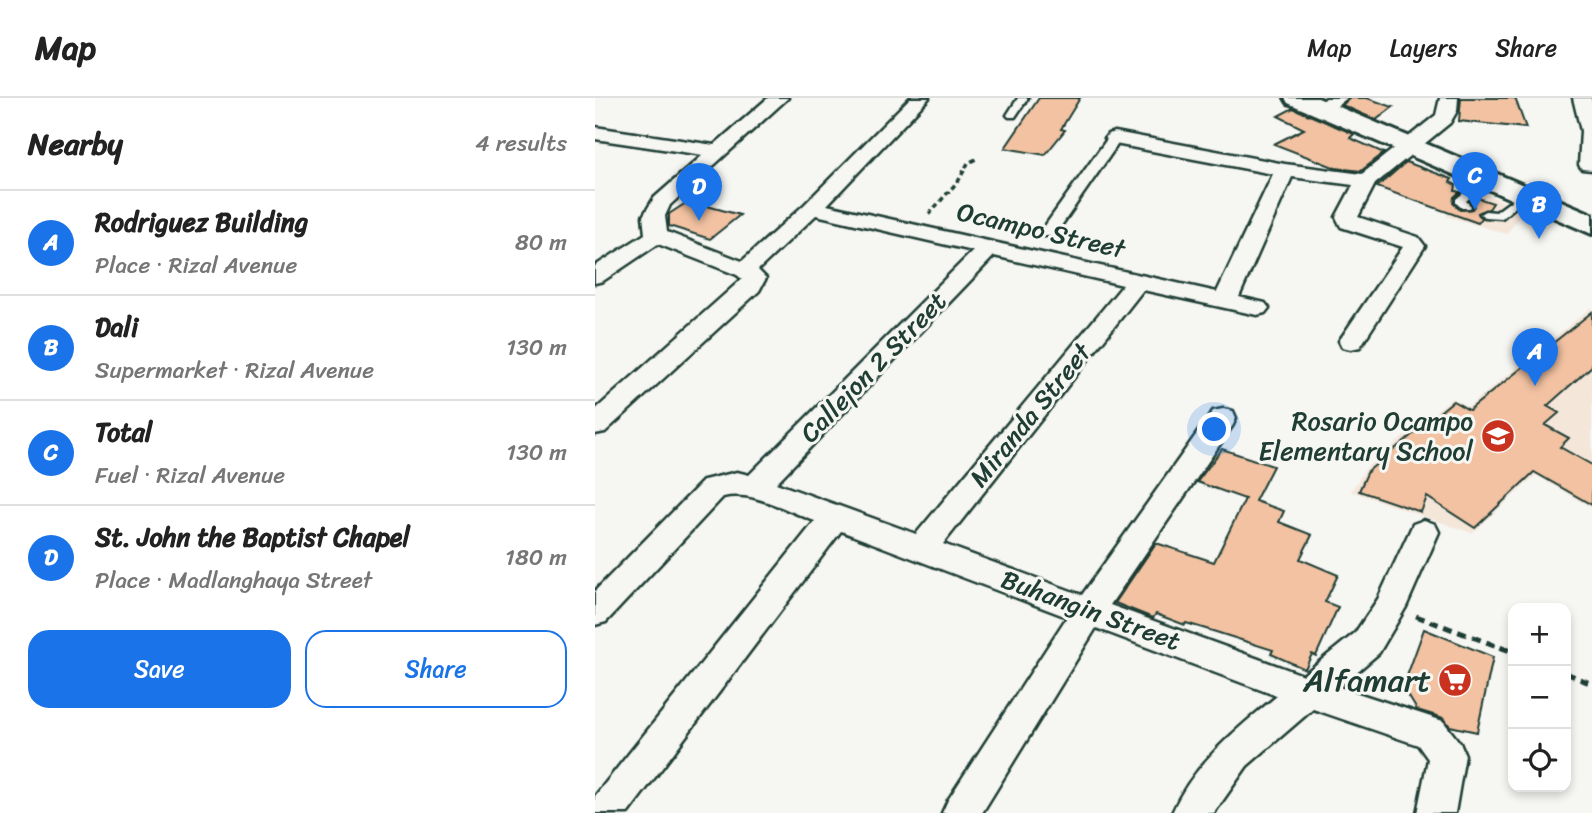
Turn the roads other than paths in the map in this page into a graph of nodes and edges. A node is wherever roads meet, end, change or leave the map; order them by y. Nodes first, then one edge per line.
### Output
1 (779, 98) edge
2 (920, 98) edge
3 (1023, 98) edge
4 (1297, 98) edge
5 (1449, 98) edge
6 (1582, 98) edge
7 (1330, 104) edge
8 (1012, 115) dead end
9 (595, 133) edge
10 (1115, 138) joint
11 (1410, 146) junction
12 (717, 151) junction
13 (1589, 166) dead end
14 (1285, 170) junction
15 (1485, 179) junction
16 (1366, 181) junction
17 (1523, 195) junction
18 (1466, 206) dead end
19 (812, 208) junction
20 (1485, 214) dead end
21 (1592, 225) edge
22 (1048, 233) dead end
23 (656, 236) junction
24 (990, 247) junction
25 (745, 270) junction
26 (595, 276) edge
27 (1138, 281) junction
28 (1225, 300) junction
29 (1257, 308) dead end
30 (1351, 341) dead end
31 (1223, 418) dead end
32 (595, 425) edge
33 (746, 485) junction
34 (835, 517) junction
35 (1424, 532) dead end
36 (922, 548) junction
37 (1090, 609) junction
38 (595, 612) edge
39 (1307, 692) junction
40 (605, 813) edge
41 (961, 813) edge
42 (1191, 813) edge
43 (1436, 813) edge

1 - 12 street
2 - 19 street
3 - 8 lane
4 - 7 main road
5 - 11 street
6 - 13 street
7 - 11 main road
9 - 12 street
10 - 14 street
10 - 22 street
11 - 15 main road
11 - 16 street
12 - 23 street
14 - 16 street
14 - 28 street
15 - 17 main road
15 - 18 lane
16 - 30 street
17 - 20 lane
17 - 21 main road
19 - 24 street, Ocampo Street
19 - 25 street
23 - 25 street
23 - 26 street
24 - 27 street, Ocampo Street
24 - 33 street, Callejon 2 Street
25 - 32 street
27 - 28 street, Ocampo Street
27 - 36 street, Miranda Street
28 - 29 street, Ocampo Street
31 - 37 street
33 - 34 street, Buhangin Street
33 - 38 street
34 - 36 street, Buhangin Street
34 - 40 street
35 - 39 street
36 - 37 street, Buhangin Street
37 - 39 street, Buhangin Street
37 - 41 street
39 - 42 street
39 - 43 street, Buhangin Street

